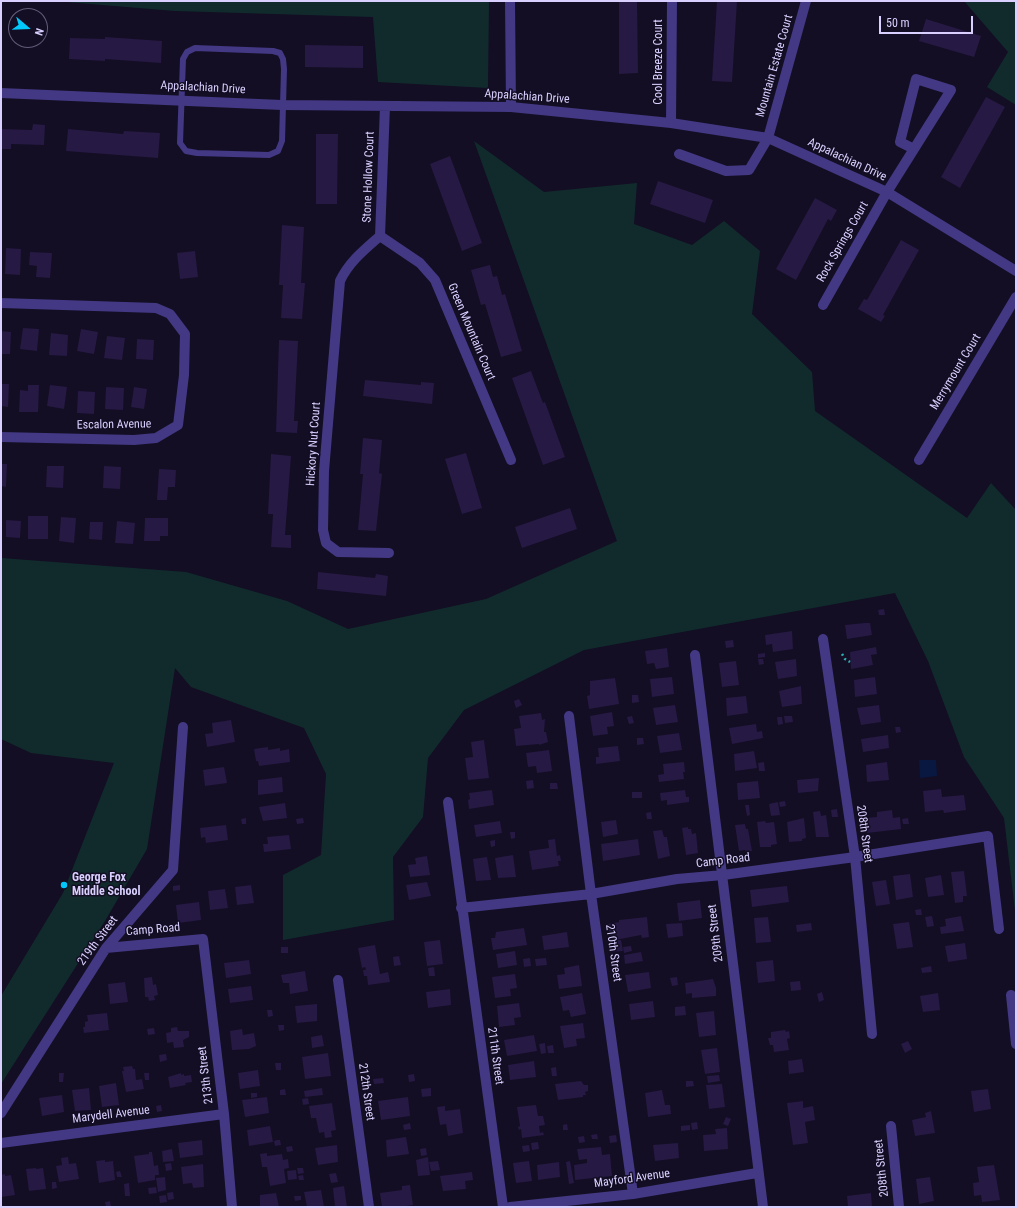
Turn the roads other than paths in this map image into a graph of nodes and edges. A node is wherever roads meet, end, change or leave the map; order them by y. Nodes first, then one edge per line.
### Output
1 (510, 1) edge
2 (672, 1) edge
3 (806, 1) edge
4 (1, 93) edge
5 (182, 99) junction
6 (282, 105) junction
7 (385, 106) junction
8 (511, 107) junction
9 (671, 123) junction
10 (768, 138) junction
11 (914, 149) junction
12 (679, 154) dead end
13 (886, 192) junction
14 (380, 236) junction
15 (1016, 271) edge
16 (340, 281) joint
17 (1016, 297) edge
18 (1, 303) edge
19 (823, 305) dead end
20 (1, 437) edge
21 (511, 460) dead end
22 (919, 460) dead end
23 (389, 554) dead end
24 (823, 639) dead end
25 (695, 655) dead end
26 (569, 716) dead end
27 (184, 727) dead end
28 (448, 802) dead end
29 (855, 857) junction
30 (723, 875) junction
31 (591, 894) junction
32 (461, 908) junction
33 (999, 929) dead end
34 (203, 939) joint
35 (106, 948) junction
36 (338, 980) dead end
37 (1010, 995) dead end
38 (872, 1034) dead end
39 (1016, 1044) edge
40 (1, 1114) edge
41 (224, 1114) junction
42 (891, 1126) dead end
43 (1, 1143) edge
44 (757, 1173) junction
45 (633, 1194) junction
46 (232, 1207) edge
47 (369, 1207) edge
48 (503, 1207) edge
49 (510, 1207) edge
50 (763, 1207) edge
51 (899, 1207) edge

1 - 8 street
2 - 9 street, Cool Breeze Court
3 - 10 street, Mountain Estate Court
4 - 5 street, Appalachian Drive
5 - 6 street, Appalachian Drive
5 - 6 lane
5 - 6 lane
6 - 7 street, Appalachian Drive
7 - 8 street, Appalachian Drive
7 - 14 street, Stone Hollow Court
8 - 9 street, Appalachian Drive
9 - 10 street, Appalachian Drive
10 - 12 street, Mountain Estate Court
10 - 13 street, Appalachian Drive
11 - 11 street, Rock Springs Court
11 - 13 street, Rock Springs Court
13 - 15 street, Appalachian Drive
13 - 19 street, Rock Springs Court
14 - 16 street, Stone Hollow Court
14 - 21 street, Green Mountain Court
16 - 23 street, Hickory Nut Court
17 - 22 street, Merrymount Court
18 - 20 street, Escalon Avenue
24 - 29 street, 208th Street
25 - 30 street, 209th Street
26 - 31 street, 210th Street
27 - 35 street, 219th Street
28 - 32 street, 211th Street
29 - 30 street, Camp Road
29 - 33 street, Camp Road
29 - 38 street, 208th Street
30 - 31 street, Camp Road
30 - 44 street, 209th Street
31 - 32 street, Camp Road
31 - 45 street, 210th Street
32 - 48 street, 211th Street
34 - 35 street, Camp Road
34 - 41 street, 213th Street
35 - 40 street, 219th Street
36 - 47 street, 212th Street
37 - 39 street
41 - 43 street, Marydell Avenue
41 - 46 street, 213th Street
42 - 51 street, 208th Street
44 - 45 street, Mayford Avenue
44 - 50 street, 209th Street
45 - 49 street, Mayford Avenue

